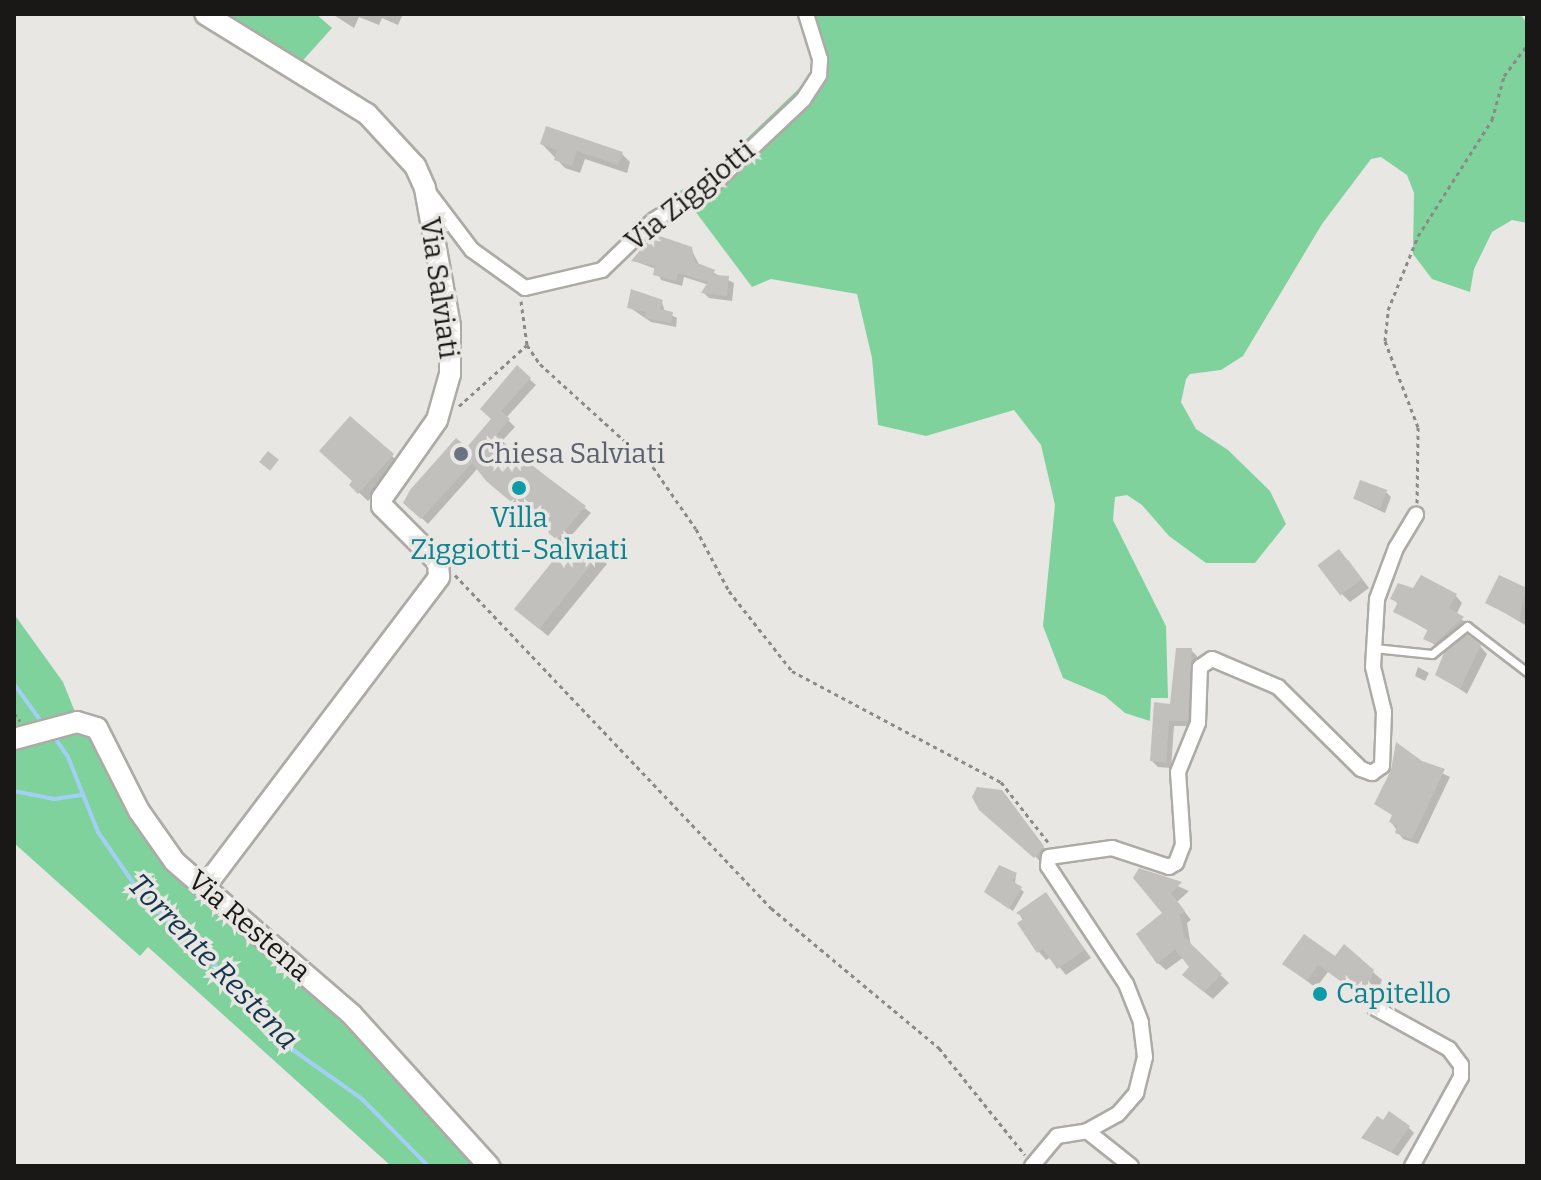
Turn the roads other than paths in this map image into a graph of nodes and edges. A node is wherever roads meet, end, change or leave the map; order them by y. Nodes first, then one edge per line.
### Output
1 (205, 14) edge
2 (806, 14) edge
3 (425, 188) junction
4 (1416, 515) road end
5 (1374, 648) junction
6 (1527, 672) edge
7 (21, 737) edge
8 (204, 888) junction
9 (1375, 1008) dead end
10 (1087, 1131) junction
11 (1032, 1165) edge
12 (489, 1166) edge
13 (1131, 1166) edge
14 (1412, 1166) edge

1 - 3 street, Via Salviati
2 - 3 street, Via Ziggiotti
3 - 8 street, Via Salviati
4 - 5 street
5 - 6 lane
5 - 10 street
7 - 8 street, Via Restena
8 - 12 street, Via Restena
9 - 14 street
10 - 11 street
10 - 13 street

